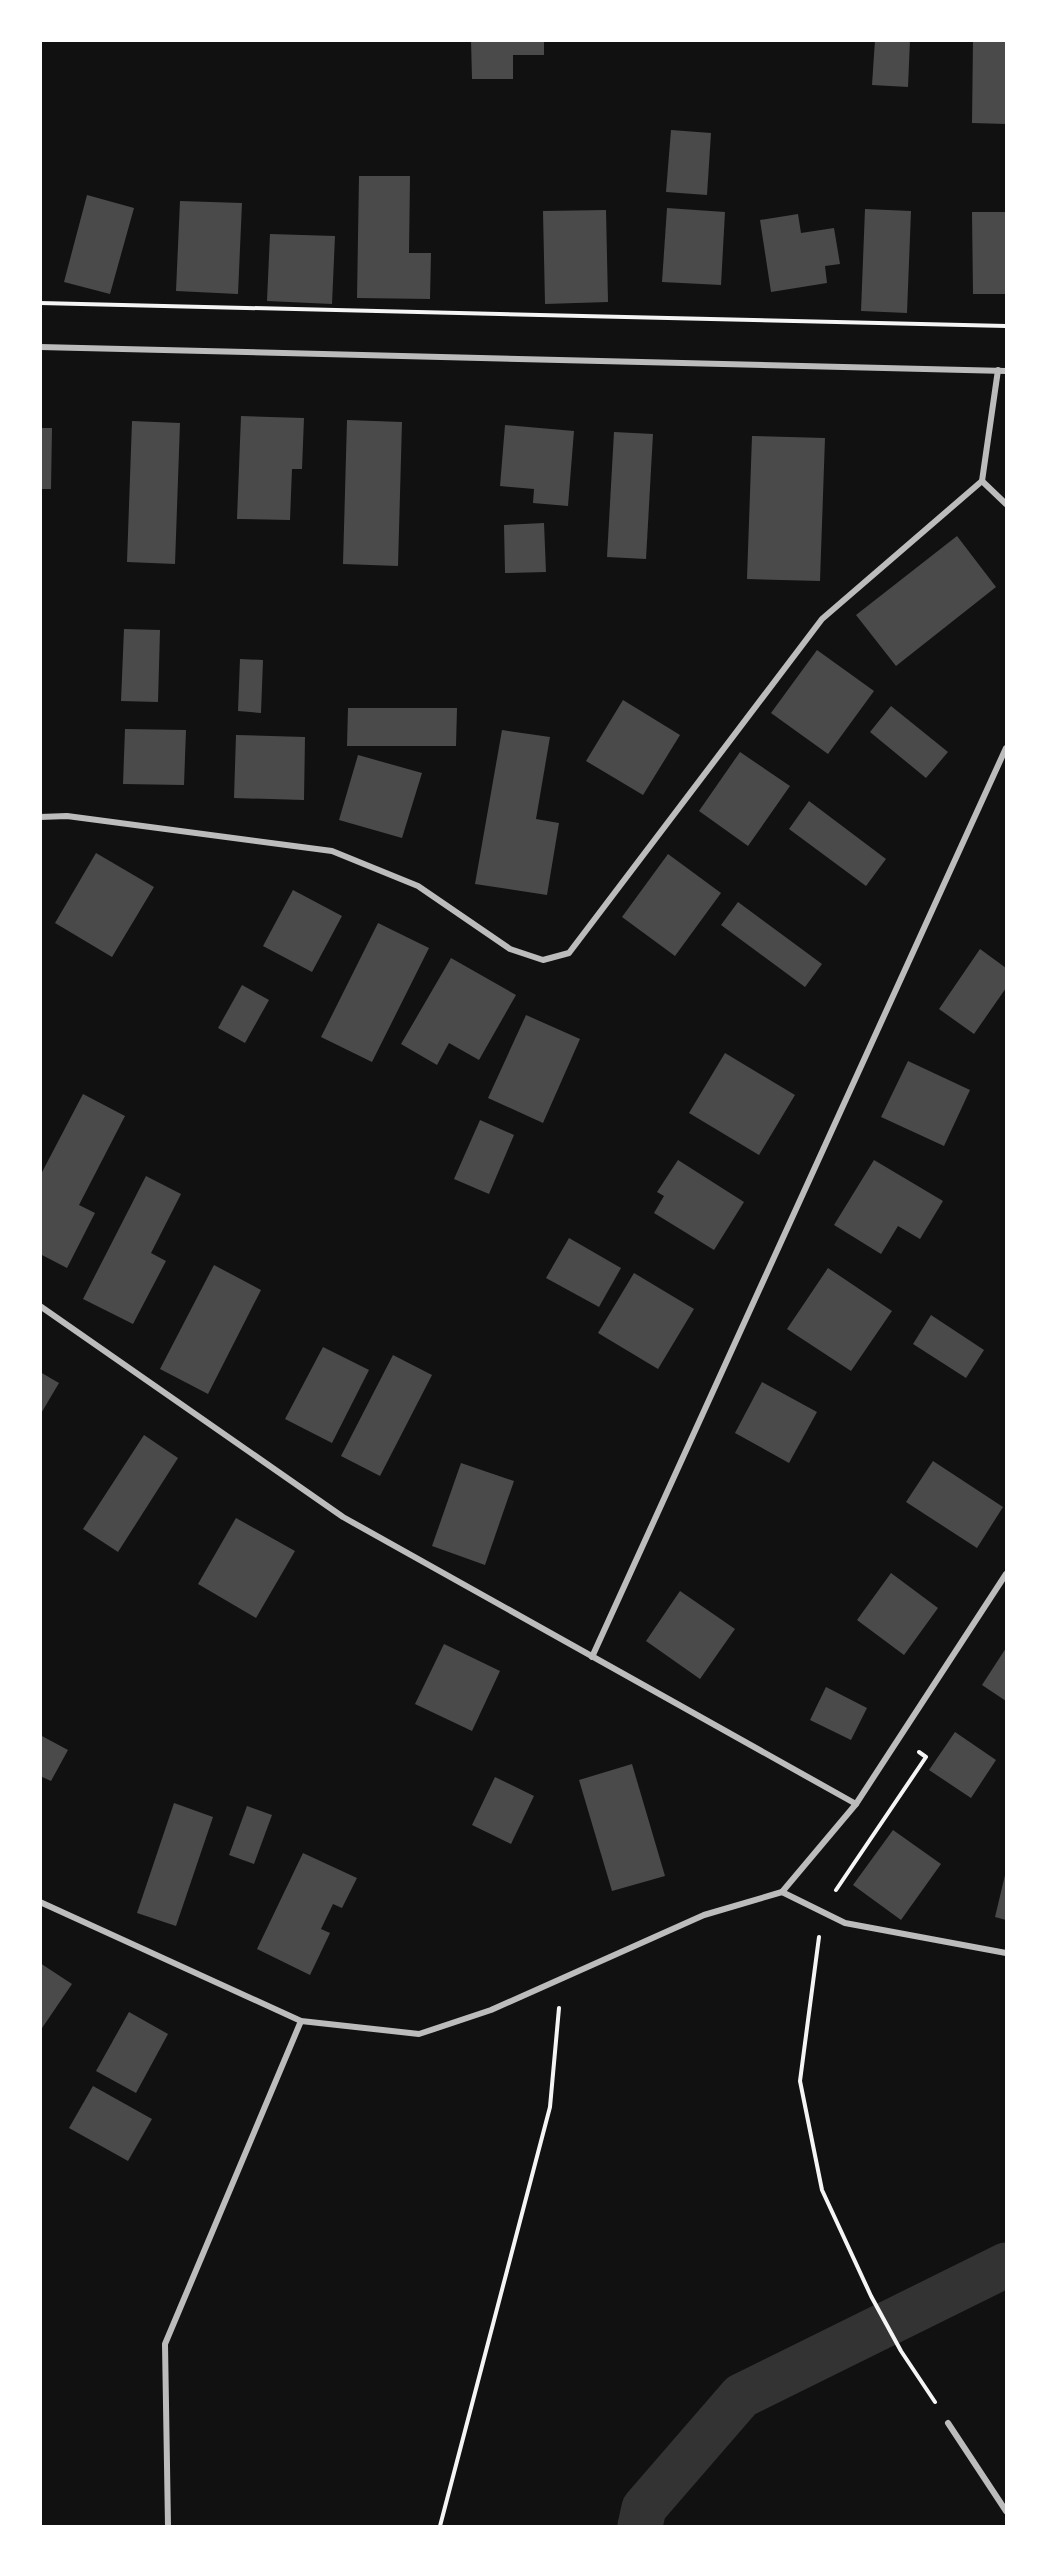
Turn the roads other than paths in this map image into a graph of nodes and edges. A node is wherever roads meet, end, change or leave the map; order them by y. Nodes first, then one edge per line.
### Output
1 (40, 347) edge
2 (998, 370) junction
3 (1006, 371) edge
4 (982, 481) junction
5 (1006, 504) edge
6 (1006, 748) edge
7 (40, 817) edge
8 (40, 1306) edge
9 (1006, 1574) edge
10 (592, 1658) junction
11 (856, 1804) junction
12 (782, 1892) junction
13 (40, 1902) edge
14 (1006, 1953) edge
15 (301, 2021) junction
16 (948, 2423) road end
17 (1006, 2511) edge
18 (168, 2526) edge

1 - 2 street
2 - 3 street
2 - 4 street
4 - 5 street
4 - 7 street
6 - 10 street
8 - 10 street
9 - 11 street
10 - 11 street
11 - 12 street
12 - 14 street
12 - 15 street
13 - 15 street
15 - 18 street
16 - 17 street

